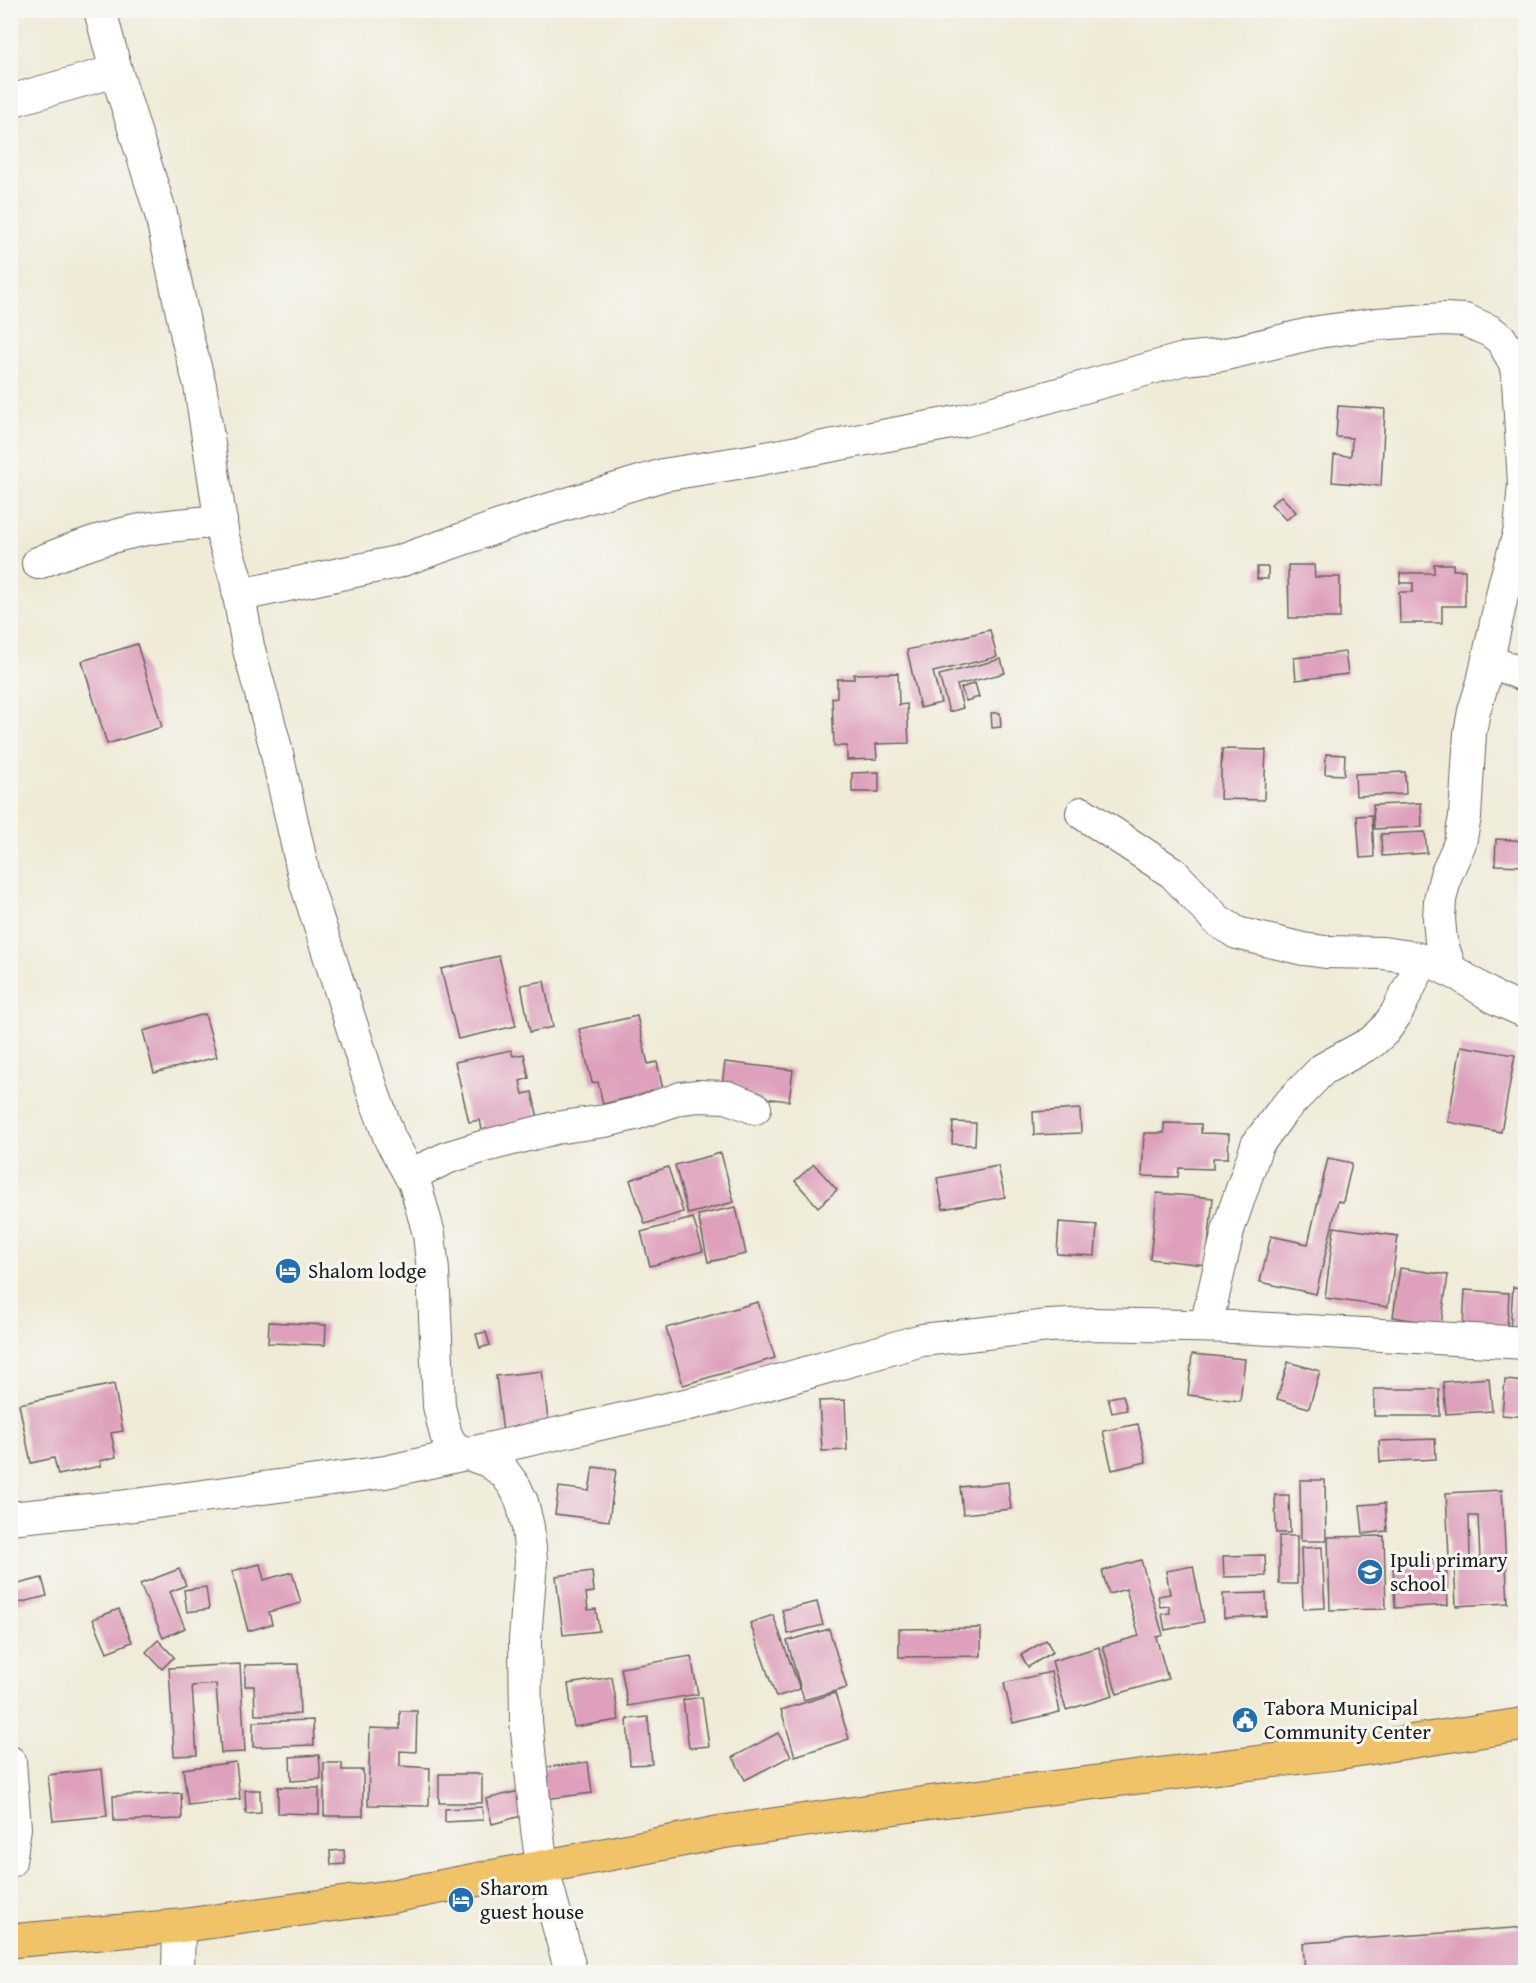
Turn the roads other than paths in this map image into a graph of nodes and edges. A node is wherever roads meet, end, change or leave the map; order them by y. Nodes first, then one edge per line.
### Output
1 (100, 10) edge
2 (116, 71) junction
3 (10, 101) edge
4 (220, 521) junction
5 (38, 563) dead end
6 (240, 595) junction
7 (1488, 660) junction
8 (1526, 676) edge
9 (1082, 813) dead end
10 (1437, 965) junction
11 (1526, 1012) edge
12 (755, 1108) dead end
13 (410, 1175) junction
14 (1206, 1326) junction
15 (1526, 1343) edge
16 (465, 1454) junction
17 (10, 1518) edge
18 (1526, 1725) edge
19 (10, 1762) edge
20 (10, 1862) edge
21 (542, 1866) junction
22 (179, 1926) junction
23 (10, 1941) edge
24 (178, 1972) edge
25 (571, 1972) edge

1 - 2 street
2 - 3 street
2 - 4 street
4 - 5 street
4 - 6 street
6 - 7 street
6 - 13 street
7 - 8 street
7 - 10 street
9 - 10 street
10 - 11 street
10 - 14 street
12 - 13 street
13 - 16 street
14 - 15 street
14 - 16 street
16 - 17 street
16 - 21 street
18 - 21 highway
19 - 20 street
21 - 22 highway
21 - 25 street
22 - 23 highway
22 - 24 street

